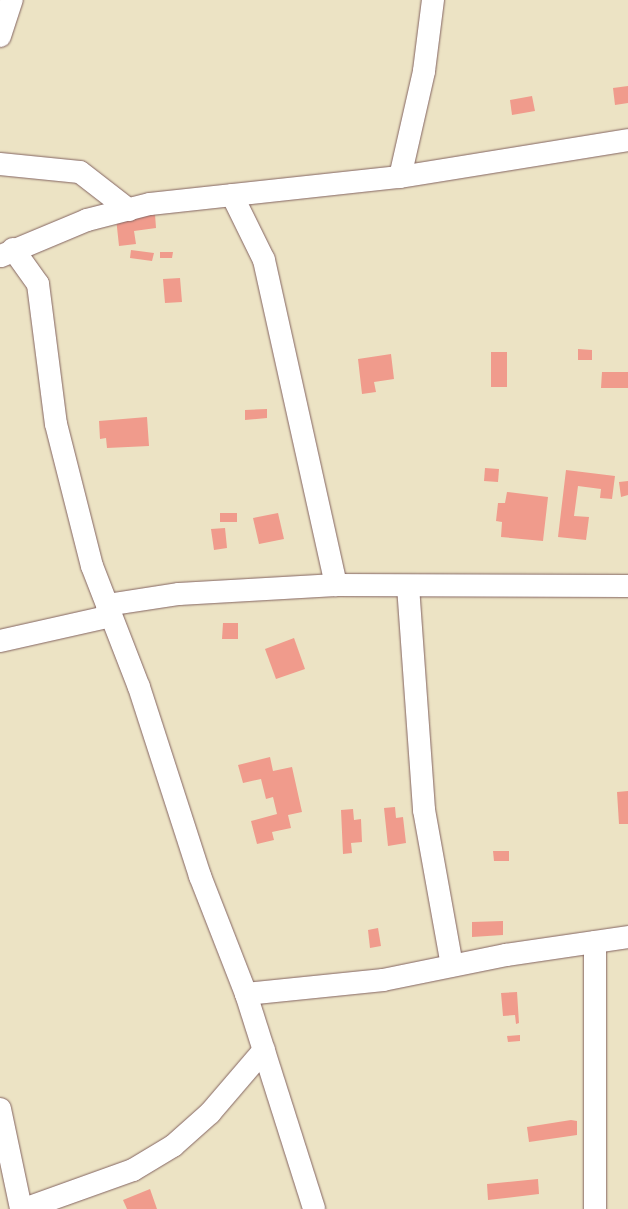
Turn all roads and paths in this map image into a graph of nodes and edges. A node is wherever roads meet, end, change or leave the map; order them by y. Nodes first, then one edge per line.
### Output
1 (12, 0) edge
2 (433, 0) edge
3 (0, 36) edge
4 (628, 140) edge
5 (0, 164) edge
6 (400, 177) junction
7 (232, 196) junction
8 (129, 210) junction
9 (7, 253) edge
10 (336, 585) junction
11 (408, 586) junction
12 (628, 586) edge
13 (109, 610) junction
14 (0, 641) edge
15 (628, 936) edge
16 (595, 942) junction
17 (452, 966) junction
18 (246, 994) junction
19 (264, 1050) junction
20 (0, 1109) edge
21 (22, 1209) edge
22 (314, 1209) edge
23 (595, 1209) edge

1 - 3 street
2 - 6 street
4 - 6 street
5 - 8 street
6 - 7 street
7 - 8 street
7 - 10 street
8 - 9 street
9 - 13 street
10 - 11 street
10 - 13 street
11 - 12 street
11 - 17 street
13 - 14 street
13 - 18 street
15 - 16 street
16 - 17 street
16 - 23 street
17 - 18 street
18 - 19 street
19 - 21 street
19 - 22 street
20 - 21 street

